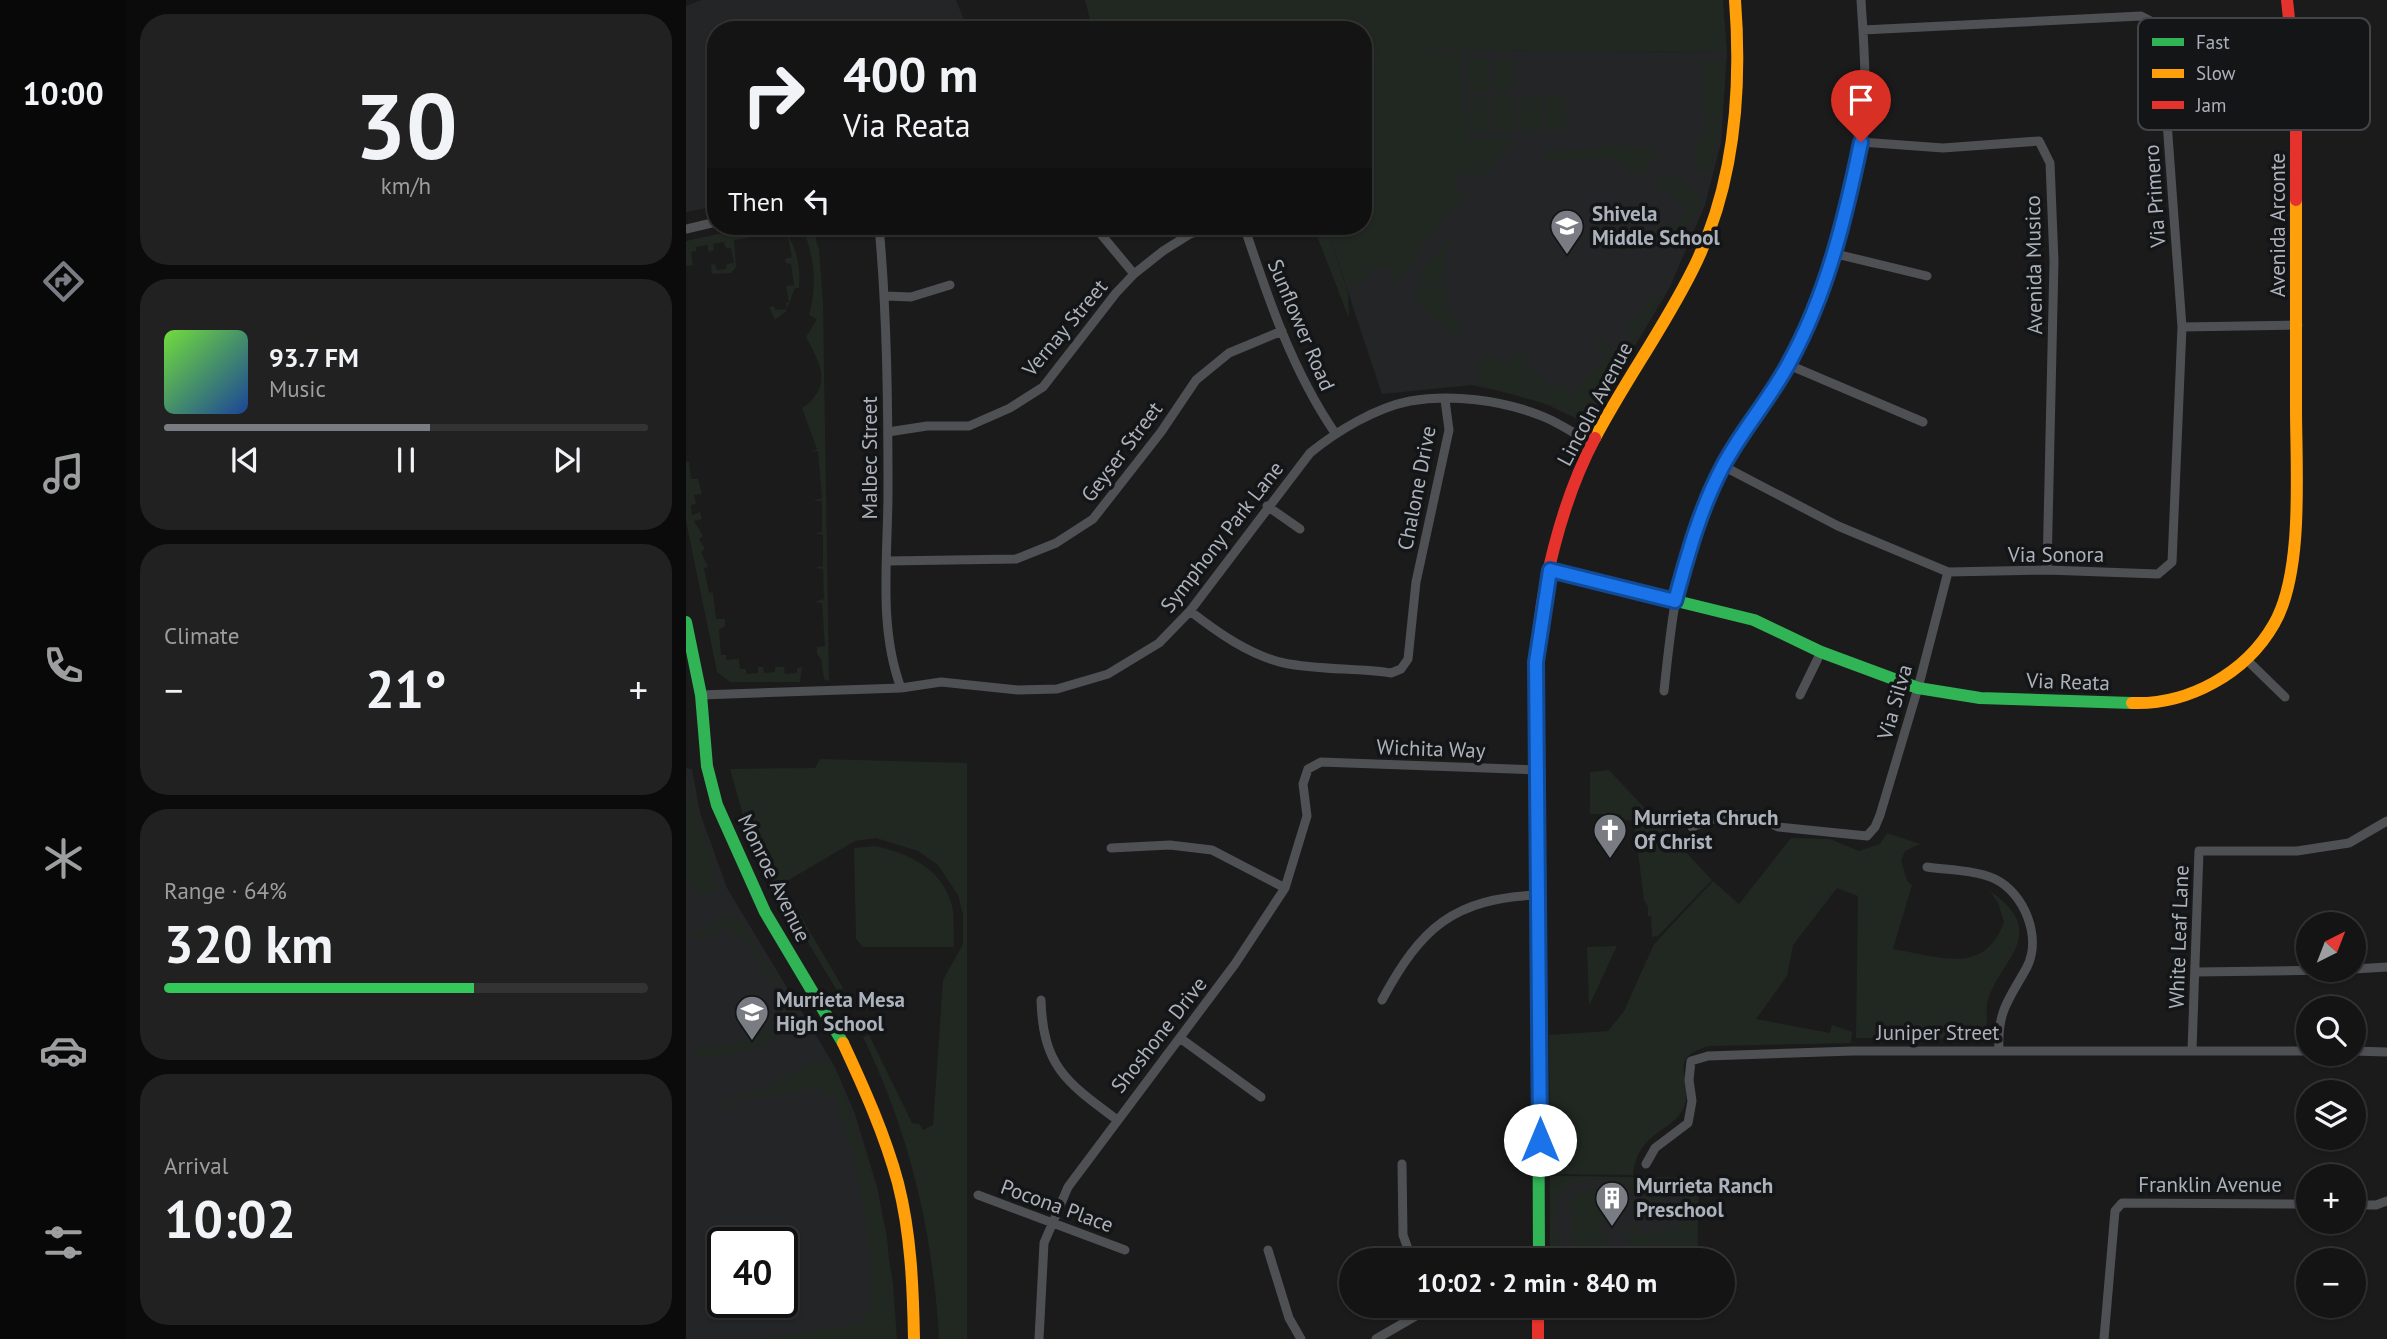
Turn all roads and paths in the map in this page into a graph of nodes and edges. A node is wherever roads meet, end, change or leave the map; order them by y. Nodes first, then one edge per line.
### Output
1 (1735, 0) edge
2 (1861, 0) edge
3 (2287, 0) edge
4 (2145, 18) edge
5 (2289, 18) edge
6 (1863, 30) junction
7 (2168, 130) edge
8 (2296, 130) edge
9 (1861, 142) junction
10 (707, 224) edge
11 (686, 229) edge
12 (880, 235) edge
13 (1101, 235) edge
14 (1189, 235) edge
15 (1247, 235) edge
16 (1836, 254) junction
17 (1134, 274) junction
18 (1927, 276) dead end
19 (950, 285) dead end
20 (885, 296) junction
21 (2298, 325) junction
22 (2182, 327) junction
23 (1282, 331) junction
24 (1789, 365) junction
25 (1445, 400) junction
26 (1923, 422) dead end
27 (888, 432) junction
28 (1335, 433) junction
29 (1591, 443) junction
30 (1723, 466) junction
31 (1267, 506) junction
32 (1300, 529) dead end
33 (888, 561) junction
34 (1550, 570) junction
35 (2048, 570) junction
36 (1948, 572) junction
37 (1675, 601) junction
38 (1190, 611) junction
39 (686, 622) edge
40 (1821, 652) junction
41 (2248, 661) junction
42 (901, 688) junction
43 (1918, 688) junction
44 (1664, 691) dead end
45 (701, 695) junction
46 (1800, 695) dead end
47 (2285, 697) dead end
48 (1321, 762) joint
49 (1539, 770) junction
50 (2387, 821) edge
51 (1692, 827) dead end
52 (1111, 848) dead end
53 (1927, 867) dead end
54 (1285, 888) junction
55 (1539, 895) junction
56 (2387, 967) edge
57 (2366, 968) edge
58 (2296, 971) edge
59 (2196, 972) junction
60 (1041, 1000) dead end
61 (1382, 1000) dead end
62 (1180, 1038) junction
63 (2192, 1050) junction
64 (1999, 1051) junction
65 (2296, 1051) edge
66 (2366, 1051) edge
67 (2387, 1052) edge
68 (1261, 1097) dead end
69 (1116, 1119) junction
70 (1402, 1164) dead end
71 (1646, 1164) dead end
72 (978, 1195) dead end
73 (2387, 1201) edge
74 (2296, 1204) edge
75 (2366, 1205) edge
76 (1052, 1224) junction
77 (1408, 1248) edge
78 (1539, 1248) edge
79 (1125, 1250) dead end
80 (1268, 1250) dead end
81 (1410, 1318) edge
82 (1538, 1318) edge
83 (914, 1339) edge
84 (1039, 1339) edge
85 (1301, 1339) edge
86 (1376, 1339) edge
87 (1538, 1339) edge
88 (2104, 1339) edge

1 - 29 street, Lincoln Avenue
2 - 6 street
3 - 5 street, Avenida Arconte
4 - 6 street, Via Primero
6 - 9 street
7 - 22 street, Via Primero
8 - 21 street, Avenida Arconte
9 - 16 street
9 - 35 street, Avenida Musico
10 - 11 street
12 - 20 street, Malbec Street
13 - 17 street
14 - 17 street, Vernay Street
15 - 23 street, Sunflower Road
16 - 18 street
16 - 24 street
17 - 27 street, Vernay Street
19 - 20 street
20 - 27 street, Malbec Street
21 - 22 street
21 - 41 street, Via Reata
22 - 35 street, Via Sonora
23 - 28 street, Sunflower Road
23 - 33 street, Geyser Street
24 - 26 street
24 - 30 street
25 - 28 street, Symphony Park Lane
25 - 29 street, Symphony Park Lane
25 - 38 street, Chalone Drive
27 - 33 street, Malbec Street
28 - 31 street, Symphony Park Lane
29 - 34 street, Lincoln Avenue
30 - 36 street, Via Sonora
30 - 37 street
31 - 32 street
31 - 38 street, Symphony Park Lane
33 - 42 street, Malbec Street
34 - 37 street, Via Reata
34 - 49 street, Lincoln Avenue
35 - 36 street, Via Sonora
36 - 43 street, Via Silva
37 - 40 street, Via Reata
37 - 44 street
38 - 42 street, Symphony Park Lane
39 - 45 street, Monroe Avenue
40 - 43 street, Via Reata
40 - 46 street
41 - 43 street, Via Reata
41 - 47 street
42 - 45 street, Symphony Park Lane
43 - 51 street, Via Silva
45 - 83 street, Monroe Avenue
48 - 49 street, Wichita Way
48 - 54 street, Shoshone Drive
49 - 55 street, Lincoln Avenue
50 - 59 street, White Leaf Lane
52 - 54 street
53 - 64 street
54 - 62 street, Shoshone Drive
55 - 61 street
55 - 78 street, Lincoln Avenue
56 - 57 street
58 - 59 street
59 - 63 street, White Leaf Lane
60 - 69 street
62 - 68 street
62 - 69 street, Shoshone Drive
63 - 64 street, Juniper Street
63 - 65 street, Juniper Street
64 - 71 street, Juniper Street
66 - 67 street
69 - 76 street, Shoshone Drive
70 - 77 street
72 - 76 street, Pocona Place
73 - 75 street
74 - 88 street, Franklin Avenue
76 - 79 street, Pocona Place
76 - 84 street, Shoshone Drive
80 - 85 street
81 - 86 street
82 - 87 street

